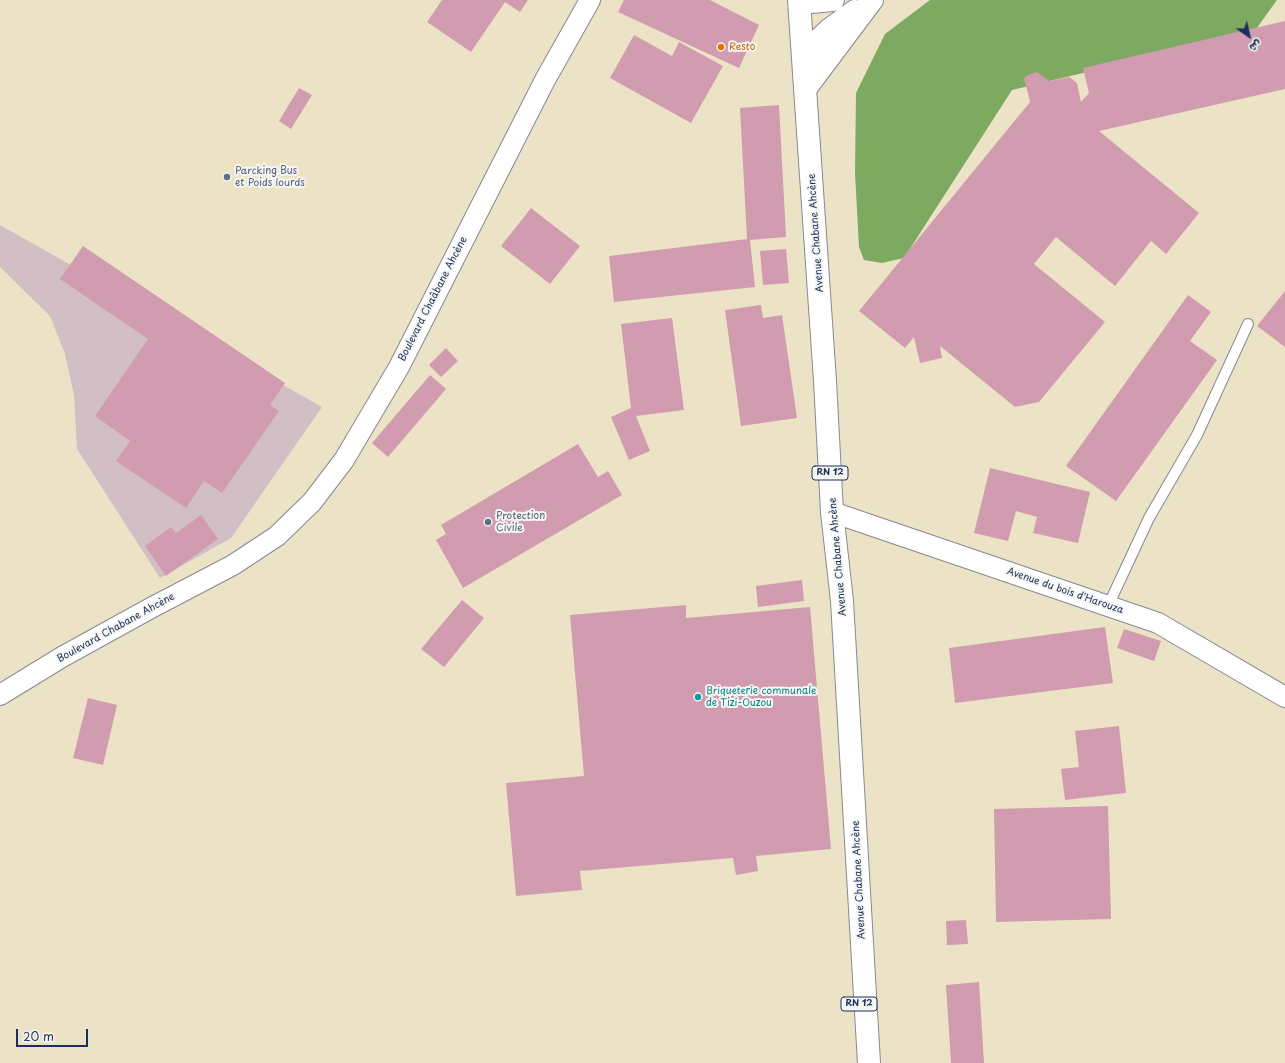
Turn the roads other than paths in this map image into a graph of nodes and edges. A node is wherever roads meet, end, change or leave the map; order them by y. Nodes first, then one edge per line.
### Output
1 (590, 0) edge
2 (800, 0) edge
3 (833, 0) edge
4 (868, 0) edge
5 (872, 0) edge
6 (803, 55) junction
7 (806, 88) junction
8 (1248, 324) dead end
9 (832, 512) junction
10 (233, 565) joint
11 (1108, 606) junction
12 (0, 695) edge
13 (1285, 698) edge
14 (862, 946) junction
15 (856, 1063) edge
16 (869, 1063) edge

1 - 10 street, Boulevard Chaâbane Ahcène
2 - 3 main road
2 - 6 main road, Avenue Chabane Ahcène / RN 12
4 - 6 main road
5 - 7 main road
6 - 7 main road, Avenue Chabane Ahcène / RN 12
7 - 9 main road, Avenue Chabane Ahcène / RN 12
8 - 11 lane
9 - 11 street, Avenue du bois d'Harouza
9 - 14 main road, Avenue Chabane Ahcène / RN 12
10 - 12 street, Boulevard Chabane Ahcène
11 - 13 street, Avenue du bois d'Harouza
14 - 15 main road, RN 12
14 - 16 main road

